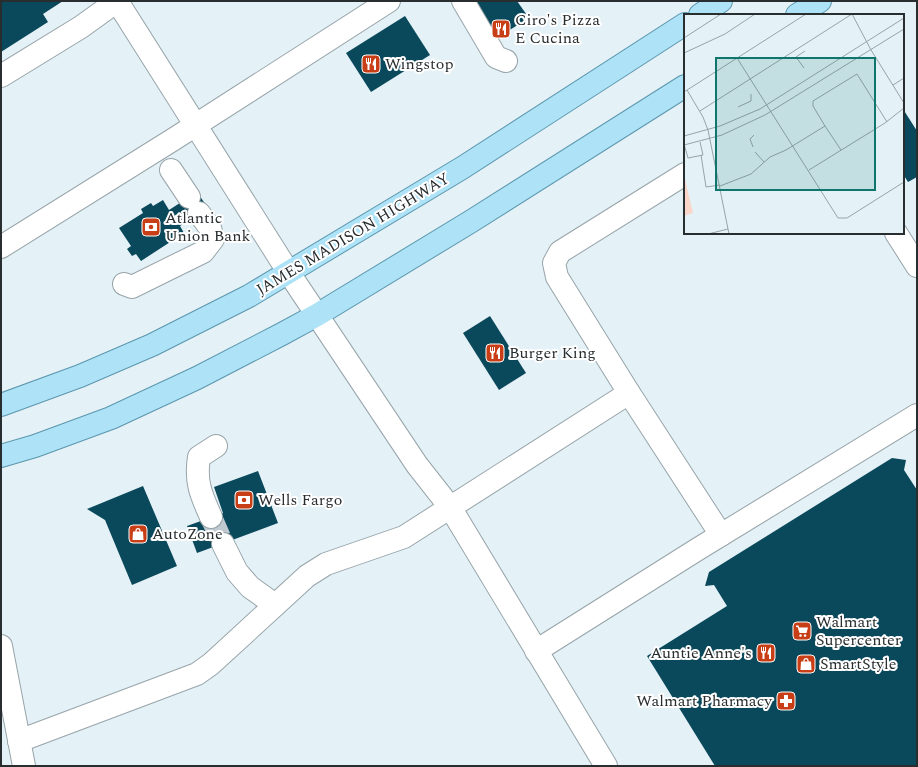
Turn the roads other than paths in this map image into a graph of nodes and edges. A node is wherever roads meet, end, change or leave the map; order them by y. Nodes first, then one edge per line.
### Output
1 (117, 1) edge
2 (389, 1) edge
3 (463, 1) edge
4 (722, 1) edge
5 (820, 1) edge
6 (702, 14) edge
7 (799, 14) edge
8 (684, 25) edge
9 (506, 61) dead end
10 (1, 76) edge
11 (684, 87) edge
12 (195, 126) junction
13 (171, 170) dead end
14 (684, 175) edge
15 (897, 234) edge
16 (1, 247) edge
17 (917, 266) edge
18 (289, 273) junction
19 (124, 284) dead end
20 (317, 315) junction
21 (629, 393) junction
22 (1, 405) edge
23 (917, 415) edge
24 (216, 446) dead end
25 (1, 456) edge
26 (450, 507) junction
27 (211, 517) tunnel mouth
28 (721, 535) junction
29 (222, 544) tunnel mouth
30 (275, 606) junction
31 (1, 646) edge
32 (536, 651) junction
33 (13, 739) edge
34 (24, 766) edge
35 (606, 766) edge

1 - 10 street
1 - 12 street
2 - 12 street
3 - 9 street
4 - 6 main road
5 - 7 main road
8 - 18 main road, JAMES MADISON HIGHWAY
11 - 20 main road
12 - 16 street
12 - 18 street
13 - 19 street
14 - 21 street
15 - 17 street
18 - 20 street
18 - 22 main road, JAMES MADISON HIGHWAY
20 - 25 main road
20 - 26 street
21 - 26 street
21 - 28 street
23 - 28 street
24 - 27 street
26 - 30 street
26 - 32 street
28 - 32 street
29 - 30 street
30 - 33 street
31 - 33 street
32 - 35 street
33 - 34 street

